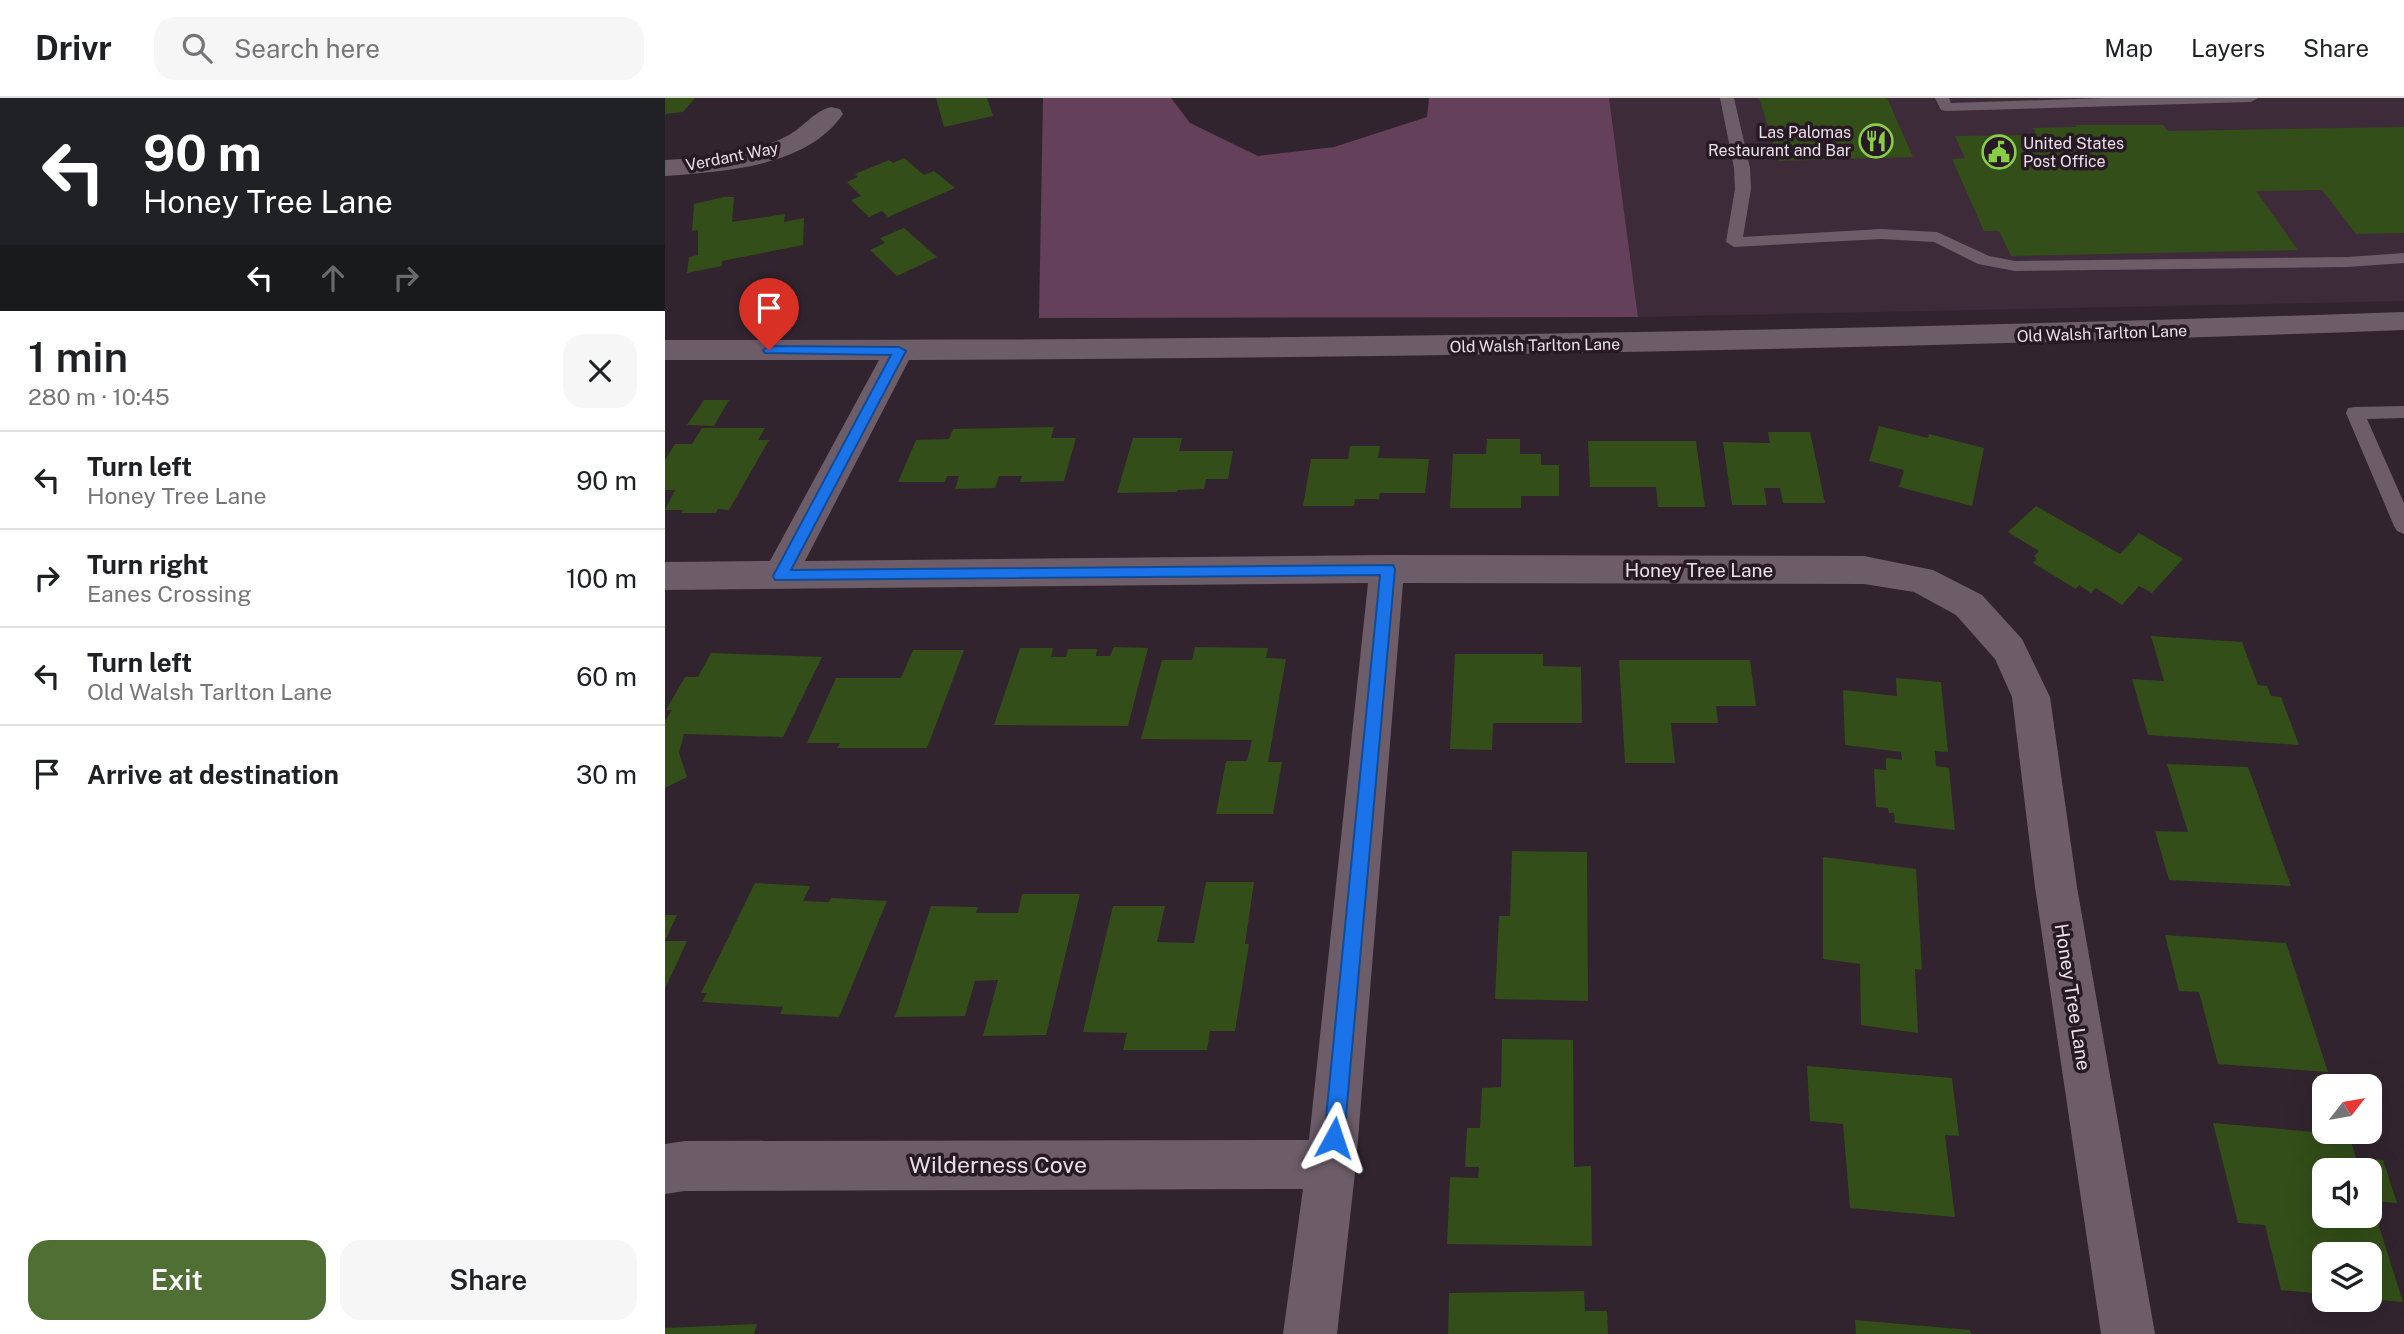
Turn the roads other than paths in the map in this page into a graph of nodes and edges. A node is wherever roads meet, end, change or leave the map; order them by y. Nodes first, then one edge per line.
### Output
1 (1727, 98) edge
2 (1942, 98) edge
3 (2251, 98) edge
4 (831, 114) dead end
5 (665, 168) edge
6 (2404, 258) edge
7 (2404, 321) edge
8 (665, 350) edge
9 (899, 351) junction
10 (2404, 412) edge
11 (2404, 526) edge
12 (1387, 569) junction
13 (665, 576) edge
14 (780, 576) junction
15 (1331, 1164) junction
16 (665, 1169) edge
17 (1310, 1334) edge
18 (2128, 1334) edge

1 - 6 lane
2 - 3 lane
4 - 5 street, Verdant Way
7 - 9 street, Old Walsh Tarlton Lane
8 - 9 street, Old Walsh Tarlton Lane
9 - 14 street
10 - 11 lane
12 - 14 street, Honey Tree Lane
12 - 15 street
12 - 18 street, Honey Tree Lane
13 - 14 street, Honey Tree Lane
15 - 16 street, Wilderness Cove
15 - 17 street

